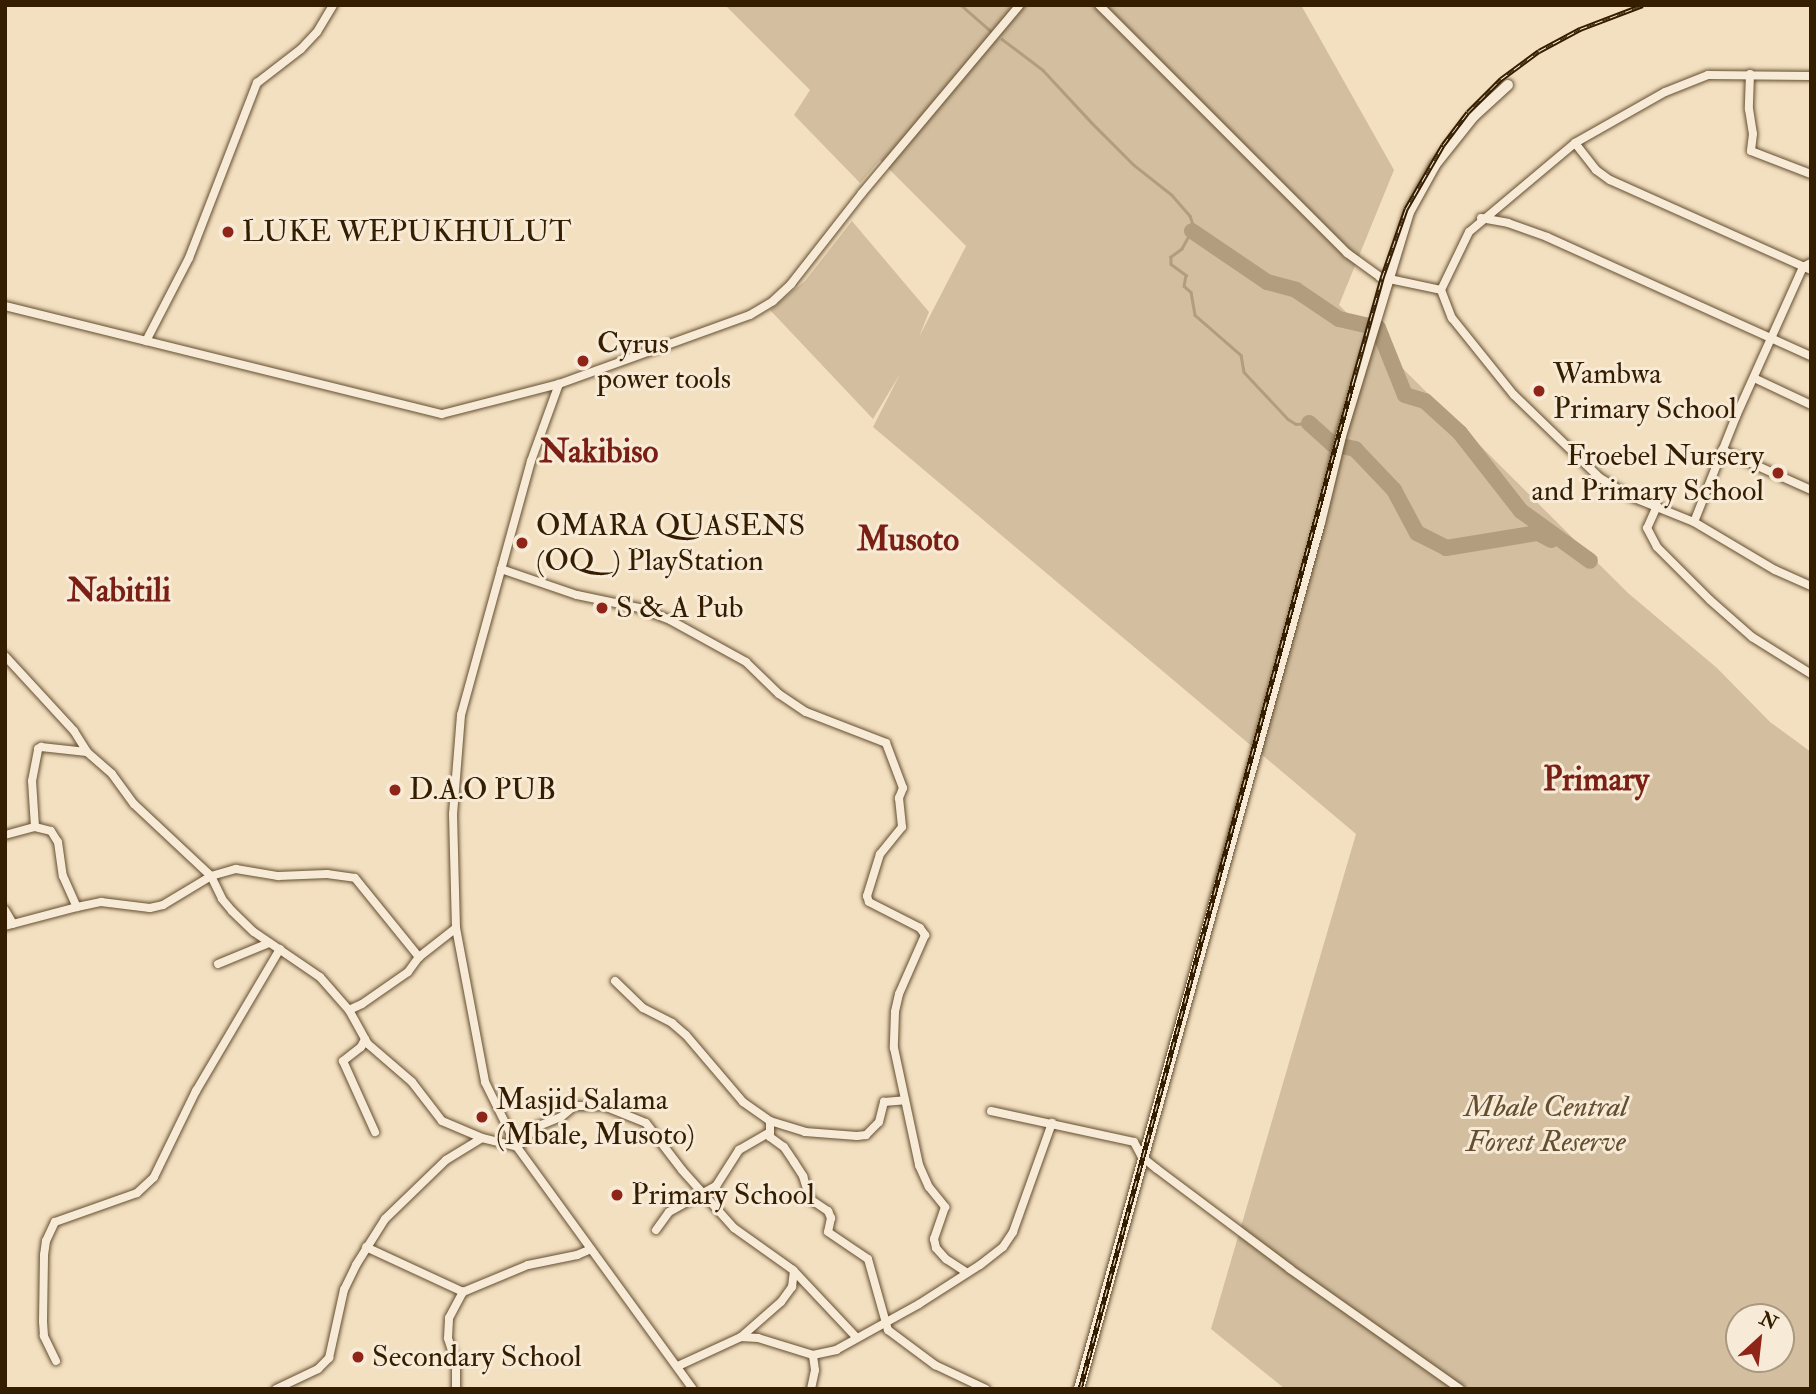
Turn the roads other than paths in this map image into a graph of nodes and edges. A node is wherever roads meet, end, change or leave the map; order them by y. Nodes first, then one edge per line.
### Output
1 (333, 5) edge
2 (1020, 5) edge
3 (1099, 5) edge
4 (1749, 74) junction
5 (1811, 76) edge
6 (1508, 85) dead end
7 (1575, 144) junction
8 (1811, 174) edge
9 (1481, 218) junction
10 (1808, 266) edge
11 (1388, 280) junction
12 (1441, 290) junction
13 (5, 306) edge
14 (1771, 340) junction
15 (146, 341) junction
16 (1811, 356) edge
17 (1754, 378) junction
18 (559, 384) junction
19 (1811, 405) edge
20 (1722, 450) junction
21 (1811, 491) edge
22 (1657, 506) junction
23 (1694, 522) junction
24 (501, 569) junction
25 (1811, 586) edge
26 (5, 656) edge
27 (1811, 674) edge
28 (87, 752) junction
29 (35, 827) junction
30 (5, 835) edge
31 (211, 876) junction
32 (77, 907) junction
33 (5, 910) edge
34 (9, 925) edge
35 (456, 928) junction
36 (269, 943) junction
37 (280, 949) junction
38 (419, 957) junction
39 (218, 964) dead end
40 (615, 981) dead end
41 (349, 1010) junction
42 (365, 1039) junction
43 (905, 1100) junction
44 (991, 1111) dead end
45 (770, 1122) junction
46 (1052, 1123) junction
47 (375, 1132) dead end
48 (768, 1133) junction
49 (482, 1138) junction
50 (517, 1147) junction
51 (1142, 1157) junction
52 (705, 1194) junction
53 (656, 1230) dead end
54 (366, 1247) junction
55 (591, 1249) junction
56 (793, 1270) junction
57 (966, 1272) junction
58 (463, 1292) junction
59 (884, 1323) junction
60 (741, 1337) junction
61 (857, 1338) junction
62 (813, 1355) junction
63 (56, 1361) dead end
64 (678, 1366) junction
65 (276, 1389) edge
66 (456, 1389) edge
67 (693, 1389) edge
68 (811, 1389) edge
69 (986, 1389) edge
70 (1079, 1389) edge
71 (1460, 1389) edge

1 - 15 street
2 - 18 street
3 - 11 street
4 - 5 street
4 - 7 street
4 - 8 street
6 - 11 main road
7 - 9 street
7 - 10 street
9 - 12 street
9 - 14 street
10 - 14 street
11 - 12 street
11 - 51 main road
12 - 22 street
13 - 15 street
14 - 16 street
14 - 17 street
15 - 18 street
17 - 19 street
17 - 20 street
18 - 24 street
20 - 21 street
20 - 23 street
22 - 23 street
22 - 27 street
23 - 25 street
24 - 35 street
24 - 43 street
26 - 28 street
28 - 29 street
28 - 31 street
29 - 30 street
29 - 32 street
31 - 32 street
31 - 36 street
31 - 38 street
32 - 34 street
33 - 34 street
35 - 38 street
35 - 50 street
36 - 37 street
36 - 39 street
37 - 41 street
37 - 63 street
38 - 41 street
40 - 45 street
41 - 42 street
42 - 47 street
42 - 49 street
43 - 45 street
43 - 57 street
44 - 46 street
45 - 48 street
46 - 51 street
46 - 57 street
48 - 52 street
48 - 59 street
49 - 50 street
49 - 54 street
50 - 52 street
50 - 55 street
51 - 70 main road
51 - 71 street
52 - 53 street
52 - 56 street
54 - 58 street
54 - 65 street
55 - 58 street
55 - 64 street
56 - 60 street
56 - 61 street
57 - 59 street
58 - 66 street
59 - 61 street
59 - 69 street
60 - 62 street
60 - 64 street
61 - 62 street
62 - 68 street
64 - 67 street

